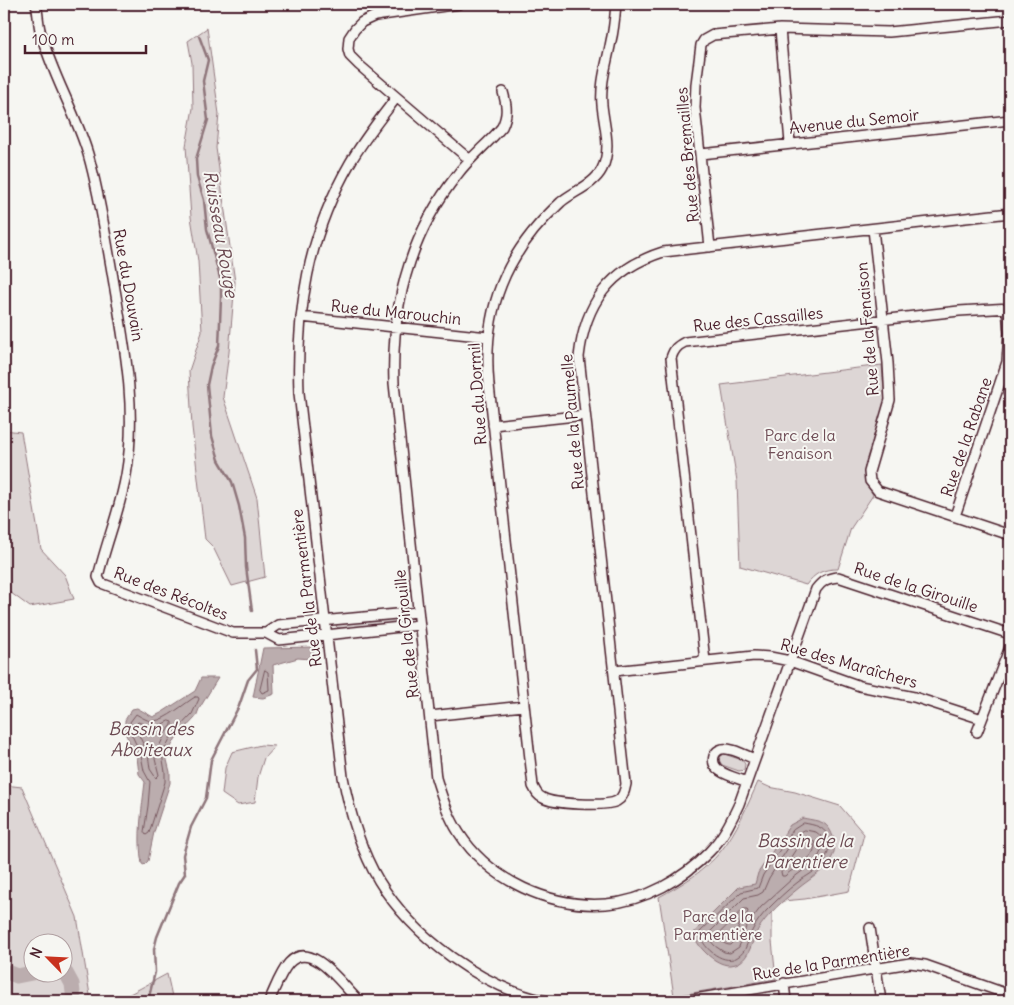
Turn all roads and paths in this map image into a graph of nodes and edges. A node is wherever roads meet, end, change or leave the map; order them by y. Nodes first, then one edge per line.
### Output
1 (36, 4) edge
2 (459, 4) edge
3 (616, 4) edge
4 (1010, 20) edge
5 (780, 29) junction
6 (503, 92) dead end
7 (396, 98) junction
8 (1010, 120) edge
9 (790, 143) junction
10 (701, 154) junction
11 (470, 160) junction
12 (1010, 213) edge
13 (873, 229) junction
14 (710, 246) junction
15 (1008, 308) edge
16 (301, 317) junction
17 (883, 320) junction
18 (395, 327) junction
19 (488, 337) junction
20 (585, 415) junction
21 (493, 425) junction
22 (955, 516) junction
23 (1010, 535) edge
24 (98, 577) joint
25 (418, 612) junction
26 (325, 621) junction
27 (419, 625) junction
28 (266, 633) junction
29 (1010, 634) edge
30 (326, 636) junction
31 (1010, 647) edge
32 (705, 661) junction
33 (790, 661) junction
34 (614, 671) junction
35 (524, 706) junction
36 (430, 716) junction
37 (982, 719) junction
38 (977, 732) dead end
39 (755, 759) junction
40 (747, 782) junction
41 (870, 928) dead end
42 (876, 969) junction
43 (784, 984) junction
44 (1010, 995) edge
45 (269, 1001) edge
46 (359, 1001) edge
47 (546, 1001) edge
48 (683, 1001) edge
49 (786, 1001) edge
50 (881, 1001) edge

1 - 24 street, Rue du Douvain
2 - 7 street
3 - 19 street, Rue du Dormil
4 - 5 street, Rue des Bremailles
5 - 9 street
5 - 10 street, Rue des Bremailles
6 - 11 street, Rue de la Girouille
7 - 11 street
7 - 16 street, Rue de la Parmentière
8 - 9 street, Avenue du Semoir
9 - 10 street, Avenue du Semoir
10 - 14 street, Rue des Bremailles
11 - 18 street, Rue de la Girouille
12 - 13 street, Rue de la Paumelle
13 - 14 street, Rue de la Paumelle
13 - 17 street, Rue de la Fenaison
14 - 20 street, Rue de la Paumelle
15 - 17 street, Rue des Cassailles
15 - 22 street, Rue de la Rabane
16 - 18 street, Rue du Marouchin
16 - 26 street, Rue de la Parmentière
17 - 22 street, Rue de la Fenaison
17 - 32 street, Rue des Cassailles
18 - 19 street, Rue du Marouchin
18 - 25 street, Rue de la Girouille
19 - 21 street, Rue du Dormil
20 - 21 street
20 - 34 street, Rue de la Paumelle
21 - 35 street, Rue du Dormil
22 - 23 street, Rue de la Fenaison
24 - 28 street, Rue des Récoltes
25 - 26 street, Rue des Récoltes
25 - 27 street, Rue de la Girouille
26 - 28 street, Rue des Récoltes
26 - 30 street, Rue de la Parmentière
27 - 30 street, Rue des Récoltes
27 - 36 street, Rue de la Girouille
28 - 30 street, Rue des Récoltes
29 - 33 street, Rue de la Girouille
30 - 47 street, Rue de la Parmentière
31 - 37 street
32 - 33 street, Rue des Maraîchers
32 - 34 street, Rue des Maraîchers
33 - 37 street, Rue des Maraîchers
33 - 39 street, Rue de la Girouille
34 - 35 street, Rue de la Paumelle
35 - 36 street
36 - 40 street, Rue de la Girouille
37 - 38 street
39 - 40 street, Rue de la Girouille
39 - 40 street
41 - 42 street
42 - 43 street, Rue de la Parmentière
42 - 44 street, Rue de la Parmentière
42 - 50 street
43 - 48 street, Rue de la Parmentière
43 - 49 street
45 - 46 street

